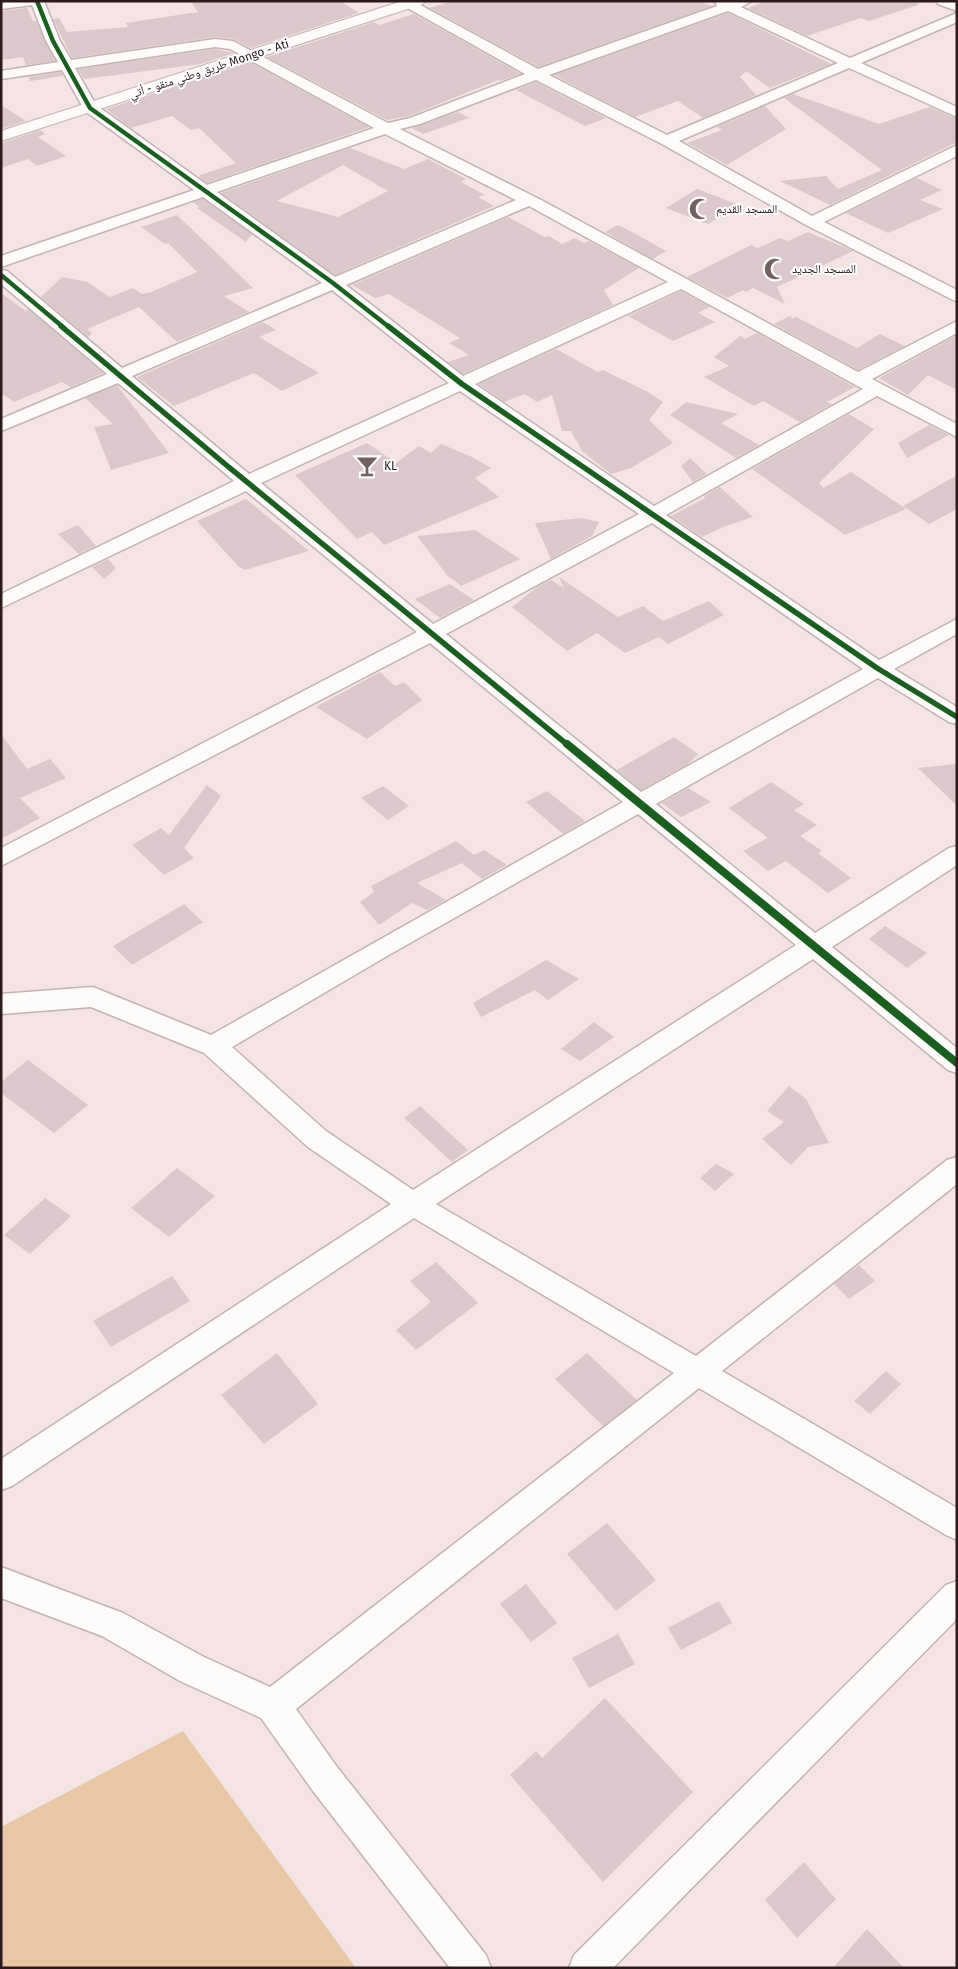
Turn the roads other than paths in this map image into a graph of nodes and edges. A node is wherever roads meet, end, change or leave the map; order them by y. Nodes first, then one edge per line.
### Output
1 (32, 1) edge
2 (37, 1) edge
3 (745, 1) edge
4 (943, 1) edge
5 (409, 2) edge
6 (722, 4) edge
7 (1, 5) edge
8 (957, 7) edge
9 (957, 17) edge
10 (253, 55) junction
11 (850, 63) junction
12 (66, 66) junction
13 (538, 74) junction
14 (1, 76) edge
15 (90, 108) junction
16 (957, 113) edge
17 (386, 128) junction
18 (1, 136) edge
19 (667, 142) junction
20 (957, 150) edge
21 (207, 190) junction
22 (529, 200) junction
23 (812, 222) junction
24 (1, 262) edge
25 (1, 275) edge
26 (333, 283) junction
27 (680, 283) junction
28 (957, 296) edge
29 (957, 326) edge
30 (120, 375) junction
31 (858, 379) junction
32 (462, 384) junction
33 (876, 389) junction
34 (1, 426) edge
35 (957, 431) edge
36 (248, 482) junction
37 (652, 515) junction
38 (1, 602) edge
39 (957, 625) edge
40 (431, 634) junction
41 (878, 668) junction
42 (957, 717) edge
43 (638, 804) junction
44 (957, 854) edge
45 (1, 858) edge
46 (814, 946) junction
47 (1, 1004) edge
48 (213, 1046) junction
49 (957, 1064) edge
50 (957, 1168) edge
51 (413, 1204) junction
52 (698, 1371) junction
53 (1, 1476) edge
54 (957, 1524) edge
55 (1, 1582) edge
56 (957, 1596) edge
57 (273, 1706) junction
58 (473, 1968) edge
59 (587, 1968) edge

1 - 7 street
2 - 12 street
3 - 6 street
4 - 8 street
5 - 10 main road, طريق وطني منقو - أتي Mongo - Ati
5 - 13 street
6 - 11 street
6 - 13 street
9 - 11 street
10 - 12 street
10 - 15 main road, طريق وطني منقو - أتي Mongo - Ati
10 - 17 street
11 - 16 street
11 - 19 street
12 - 14 street
12 - 15 street
13 - 17 street
13 - 19 street
15 - 18 main road, طريق وطني منقو - أتي Mongo - Ati
15 - 21 street
17 - 21 street
17 - 22 street
19 - 23 street
20 - 23 street
21 - 24 street
21 - 26 street
22 - 26 street
22 - 27 street
23 - 28 street
25 - 30 street
26 - 30 street
26 - 32 street
27 - 31 street
27 - 32 street
29 - 31 street
30 - 34 street
30 - 36 street
31 - 33 street
32 - 36 street
32 - 37 street
33 - 35 street
33 - 37 street
36 - 38 street
36 - 40 street
37 - 40 street
37 - 41 street
39 - 41 street
40 - 43 street
40 - 45 street
41 - 42 street
41 - 43 street
43 - 46 street
43 - 48 street
44 - 46 street
46 - 49 street
46 - 51 street
47 - 48 street
48 - 51 street
50 - 52 street
51 - 52 street
51 - 53 street
52 - 54 street
52 - 57 street
55 - 57 street
56 - 59 street
57 - 58 street

